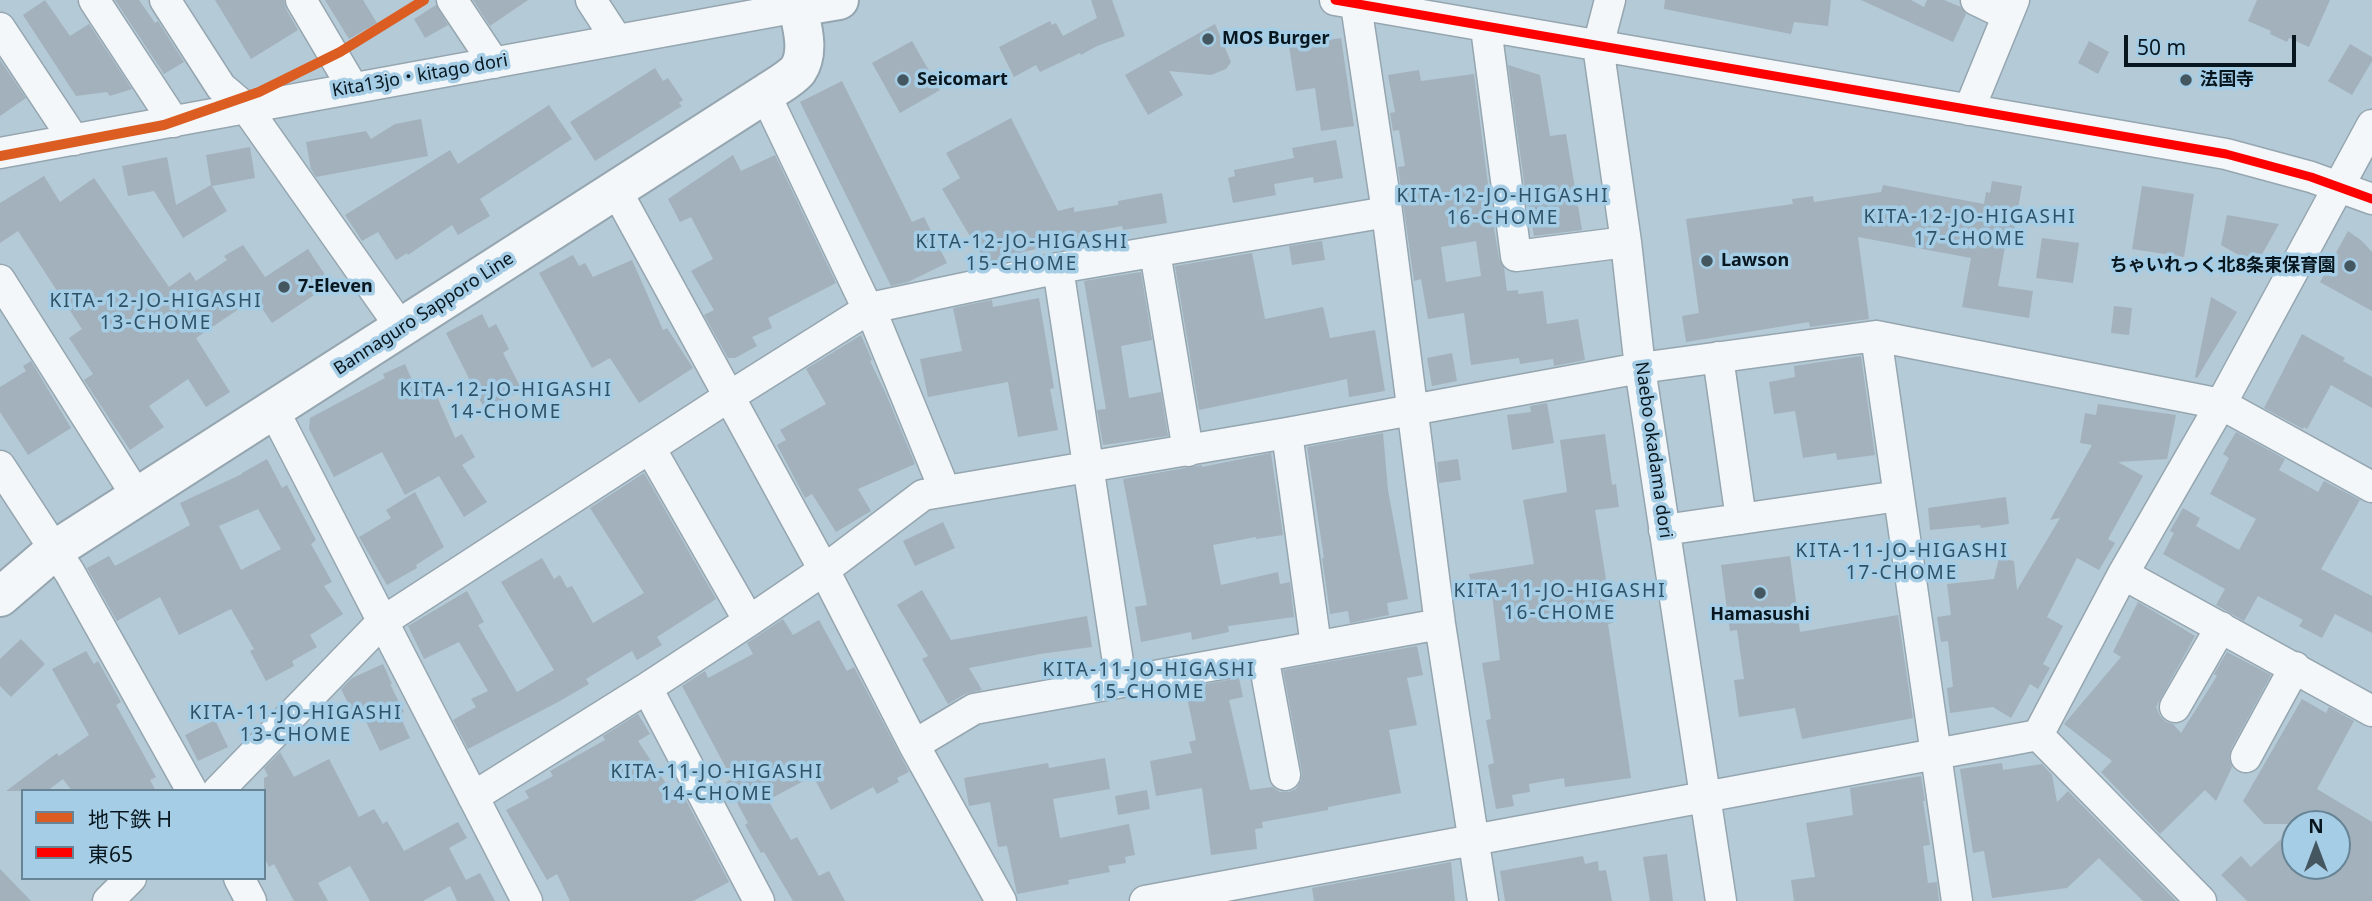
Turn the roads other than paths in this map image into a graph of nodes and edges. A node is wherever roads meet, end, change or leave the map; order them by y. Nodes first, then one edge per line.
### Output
1 (94, 0) edge
2 (165, 0) edge
3 (301, 0) edge
4 (452, 0) edge
5 (591, 0) edge
6 (839, 0) edge
7 (1610, 0) edge
8 (1976, 0) edge
9 (1346, 2) edge
10 (798, 4) edge
11 (2011, 7) edge
12 (0, 27) edge
13 (1486, 27) junction
14 (617, 40) junction
15 (1598, 46) junction
16 (494, 63) junction
17 (353, 88) junction
18 (765, 94) junction
19 (247, 109) junction
20 (1969, 110) junction
21 (174, 122) junction
22 (2372, 125) edge
23 (74, 141) junction
24 (0, 153) edge
25 (2340, 186) junction
26 (616, 190) junction
27 (2372, 199) edge
28 (1387, 212) junction
29 (1626, 242) junction
30 (1155, 251) junction
31 (1058, 268) junction
32 (0, 280) edge
33 (870, 308) junction
34 (402, 329) junction
35 (1877, 336) junction
36 (1718, 357) junction
37 (1640, 368) junction
38 (729, 397) junction
39 (2221, 404) junction
40 (274, 411) junction
41 (1412, 411) junction
42 (1287, 433) junction
43 (650, 447) junction
44 (1188, 451) junction
45 (0, 466) edge
46 (1090, 467) junction
47 (2372, 487) edge
48 (945, 491) junction
49 (1899, 496) junction
50 (138, 498) junction
51 (1741, 519) junction
52 (1664, 530) junction
53 (56, 549) junction
54 (824, 570) junction
55 (2123, 574) junction
56 (0, 597) edge
57 (749, 621) junction
58 (382, 622) junction
59 (1440, 624) junction
60 (2221, 627) junction
61 (1316, 646) junction
62 (1263, 656) junction
63 (2295, 667) junction
64 (1121, 682) junction
65 (647, 688) junction
66 (2175, 707) dead end
67 (2372, 711) edge
68 (2038, 735) junction
69 (914, 745) junction
70 (1935, 755) junction
71 (2246, 757) dead end
72 (1285, 775) dead end
73 (191, 789) edge
74 (220, 789) edge
75 (473, 797) junction
76 (1706, 797) junction
77 (1475, 841) junction
78 (129, 880) edge
79 (240, 880) edge
80 (108, 901) edge
81 (251, 901) edge
82 (527, 901) edge
83 (759, 901) edge
84 (1001, 901) edge
85 (1145, 901) edge
86 (1483, 901) edge
87 (1721, 901) edge
88 (1956, 901) edge
89 (2201, 901) edge

1 - 21 street
2 - 19 street
3 - 17 street
4 - 16 street
5 - 14 street
6 - 10 main road, Kita13jo・kitago dori
7 - 15 street, Naebo okadama dori
8 - 11 street
9 - 13 street
9 - 28 street
10 - 14 street, Kita13jo・kitago dori
10 - 18 main road, Bannaguro Sapporo Line
11 - 20 street
12 - 23 street
13 - 15 street
13 - 29 street
14 - 16 street, Kita13jo・kitago dori
15 - 20 street
15 - 29 street, Naebo okadama dori
16 - 17 street, Kita13jo・kitago dori
17 - 19 street, Kita13jo・kitago dori
18 - 26 main road, Bannaguro Sapporo Line
18 - 33 street
19 - 21 street, Kita13jo・kitago dori
19 - 34 street
20 - 25 street
21 - 23 street, Kita13jo・kitago dori
22 - 25 street
23 - 24 street, Kita13jo・kitago dori
25 - 27 street
25 - 39 street
26 - 34 main road, Bannaguro Sapporo Line
26 - 38 street
28 - 30 street
28 - 41 street
29 - 37 street, Naebo okadama dori
30 - 31 street
30 - 44 street
31 - 33 street
31 - 46 street
32 - 50 street
33 - 38 street
33 - 48 street
34 - 40 main road, Bannaguro Sapporo Line
35 - 36 street
35 - 39 street
35 - 49 street
36 - 37 street
36 - 51 street
37 - 41 street
37 - 52 street, Naebo okadama dori
38 - 43 street
38 - 54 street
39 - 47 street
39 - 55 street
40 - 50 main road, Bannaguro Sapporo Line
40 - 58 street
41 - 42 street
41 - 59 street
42 - 44 street
42 - 61 street
43 - 57 street
43 - 58 street
44 - 46 street
45 - 53 street
46 - 48 street
46 - 64 street
48 - 54 street
49 - 51 street
49 - 70 street
50 - 53 main road, Bannaguro Sapporo Line
51 - 52 street
52 - 76 street, Naebo okadama dori
53 - 56 main road, Bannaguro Sapporo Line
53 - 73 street
54 - 57 street
54 - 69 street
55 - 60 street
55 - 68 street
57 - 65 street
58 - 74 street
58 - 75 street
59 - 61 street
59 - 77 street
60 - 63 street
60 - 66 street
61 - 62 street
62 - 64 street
62 - 72 street
63 - 67 street
63 - 71 street
64 - 69 street
65 - 75 street
65 - 83 street
68 - 70 street
68 - 89 street
69 - 84 street
70 - 76 street
70 - 88 street
75 - 82 street
76 - 77 street
76 - 87 street, Naebo okadama dori
77 - 85 street
77 - 86 street
78 - 80 street
79 - 81 street

